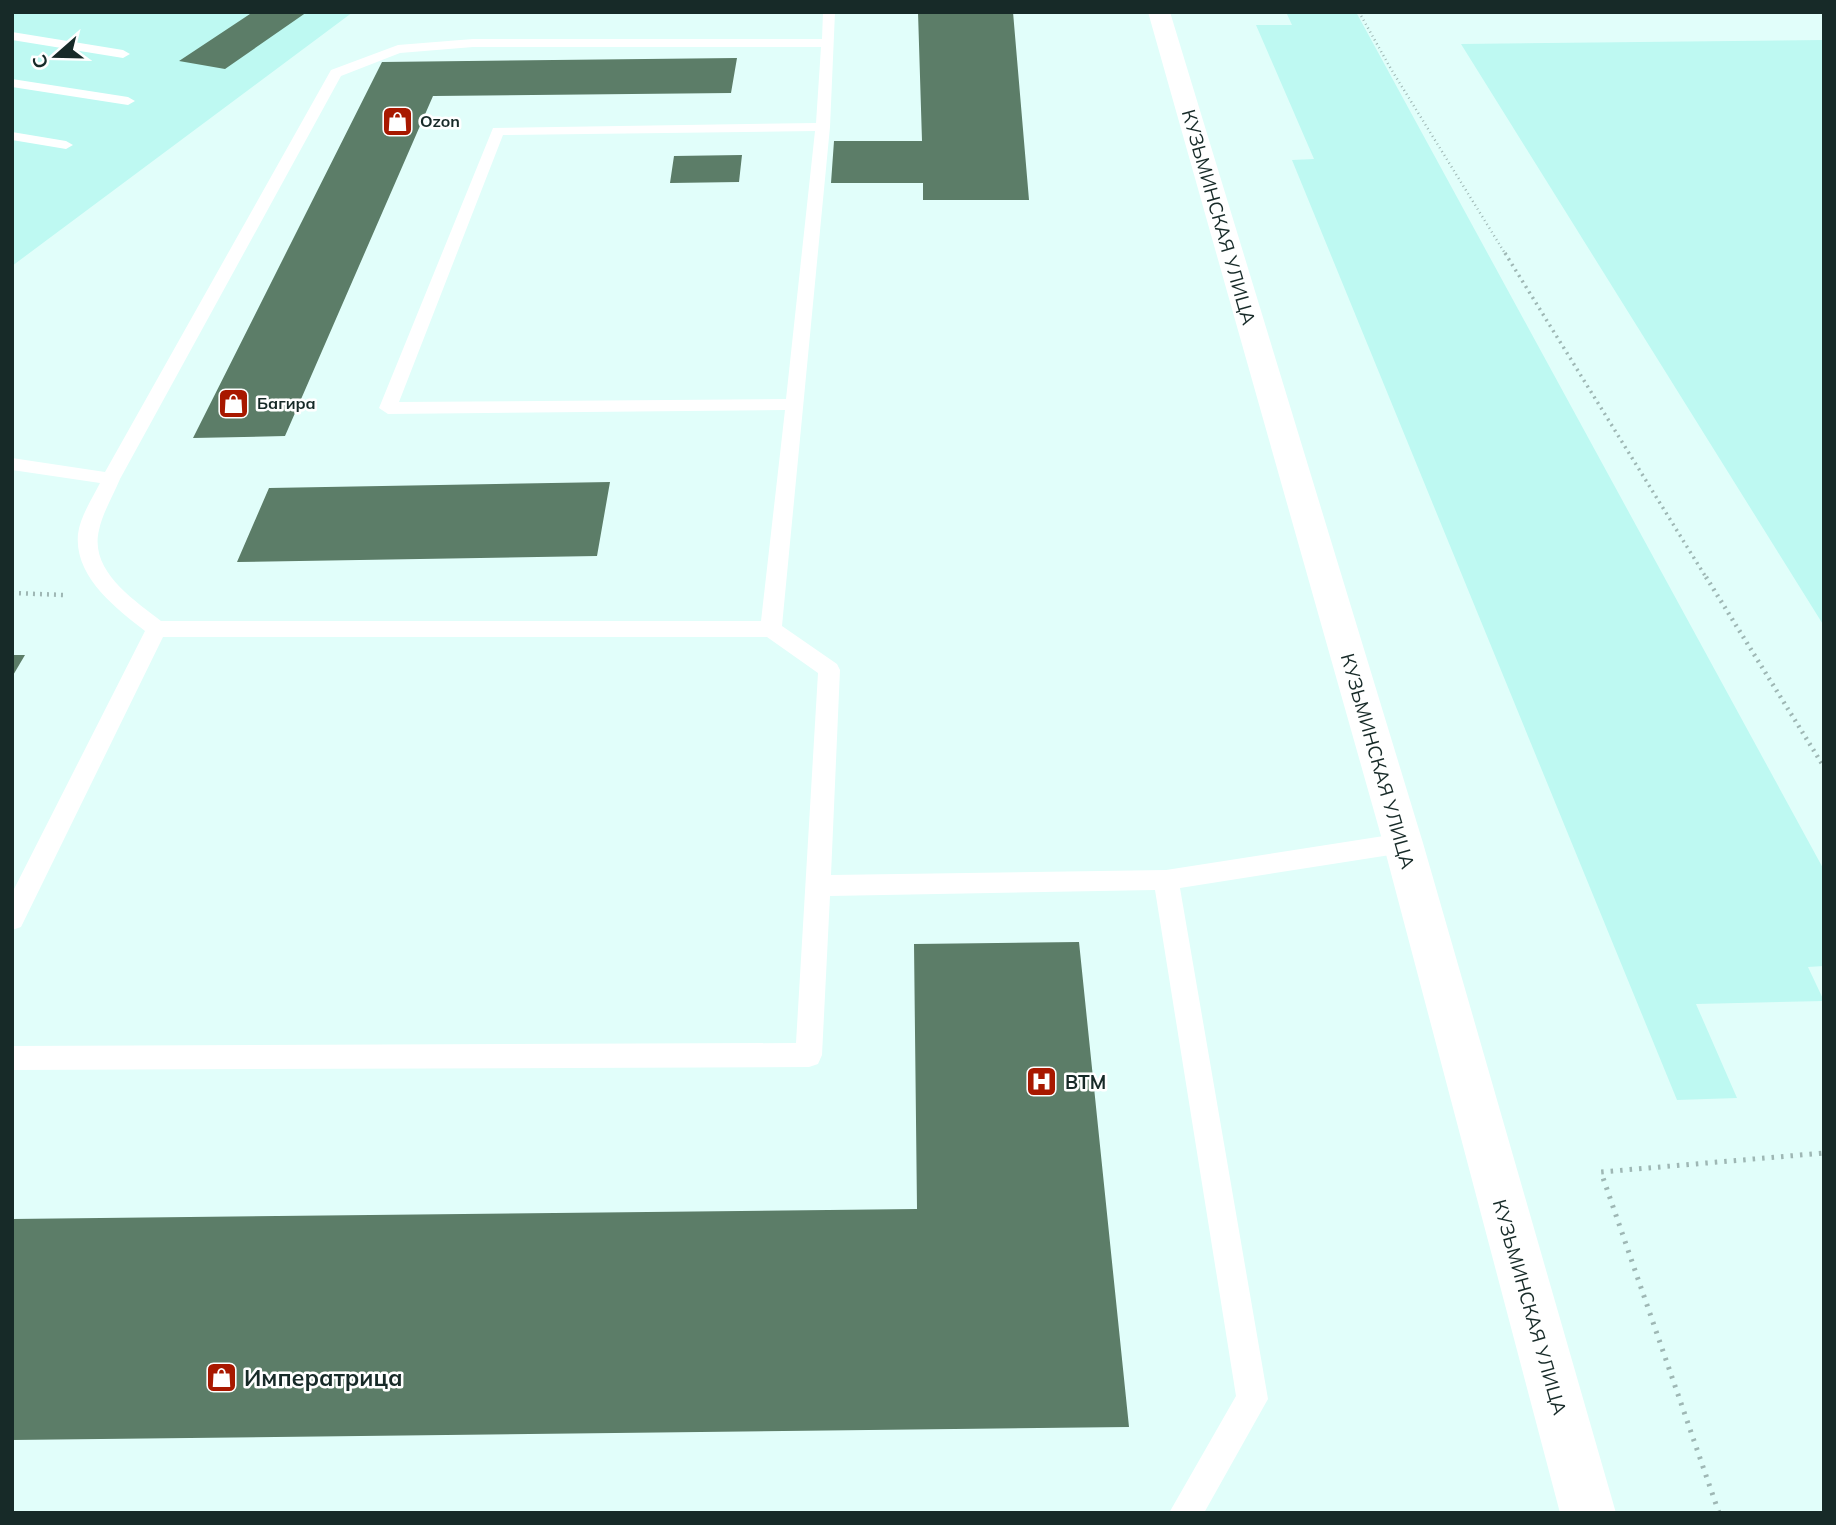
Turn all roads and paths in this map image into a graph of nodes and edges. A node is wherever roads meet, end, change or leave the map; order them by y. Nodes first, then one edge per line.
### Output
1 (829, 12) edge
2 (1159, 12) edge
3 (1359, 12) edge
4 (12, 36) edge
5 (828, 43) junction
6 (123, 54) dead end
7 (12, 83) edge
8 (128, 101) dead end
9 (823, 127) junction
10 (12, 136) edge
11 (66, 145) dead end
12 (794, 404) junction
13 (12, 464) edge
14 (111, 479) junction
15 (156, 629) junction
16 (771, 629) junction
17 (1824, 767) edge
18 (1402, 843) junction
19 (1166, 880) junction
20 (818, 886) junction
21 (12, 919) edge
22 (12, 1058) edge
23 (1824, 1153) edge
24 (1185, 1513) edge
25 (1588, 1513) edge
26 (1719, 1513) edge

1 - 5 lane
2 - 18 street, КУЗЬМИНСКАЯ УЛИЦА
3 - 17 path
4 - 6 lane
5 - 9 lane
5 - 14 lane
7 - 8 lane
9 - 12 lane
9 - 12 lane
10 - 11 lane
12 - 16 lane
13 - 14 lane
14 - 15 lane
15 - 16 lane
15 - 21 lane
16 - 20 lane
18 - 19 lane
18 - 25 street, КУЗЬМИНСКАЯ УЛИЦА
19 - 20 lane
19 - 24 lane
20 - 22 lane
23 - 26 path

